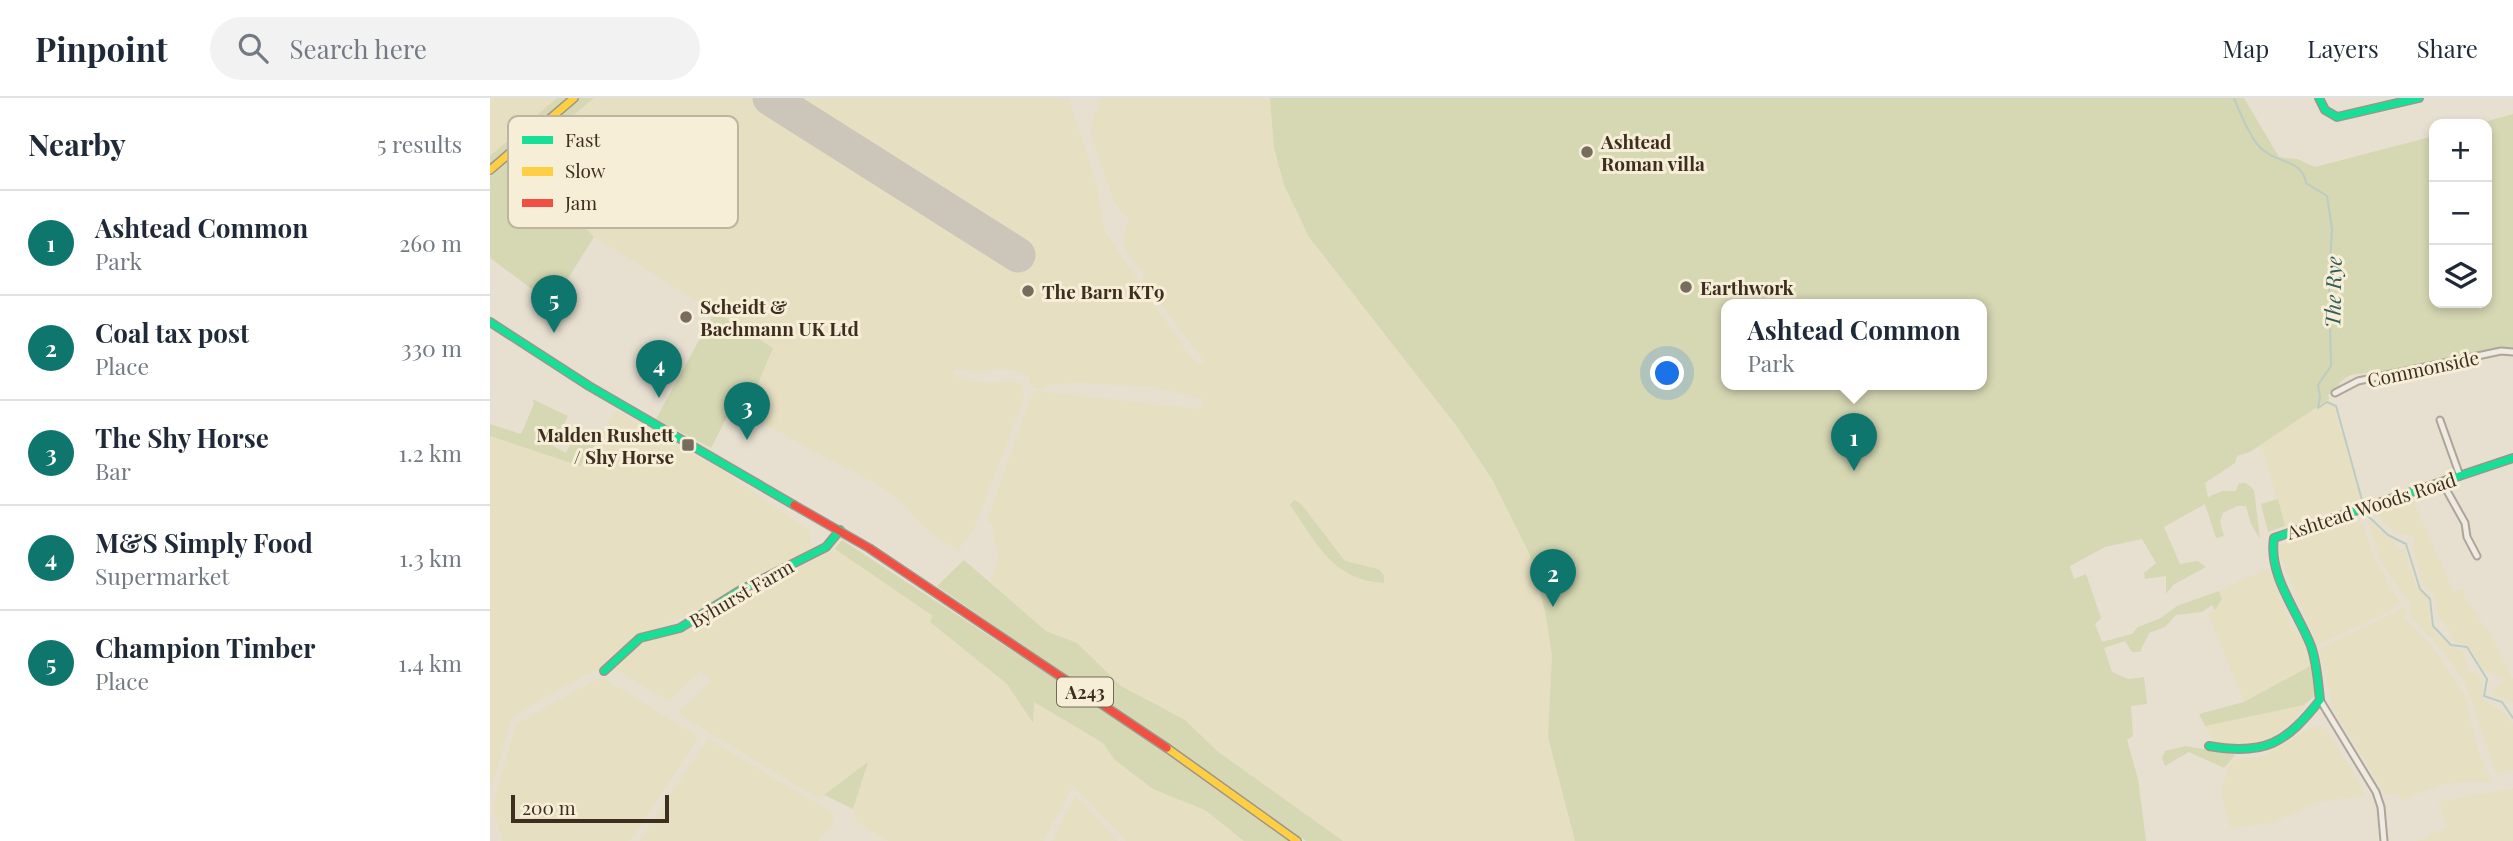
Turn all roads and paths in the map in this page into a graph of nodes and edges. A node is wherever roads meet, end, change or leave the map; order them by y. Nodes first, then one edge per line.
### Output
1 (574, 98) edge
2 (2319, 98) edge
3 (2419, 98) edge
4 (553, 116) edge
5 (508, 155) edge
6 (490, 170) edge
7 (490, 322) edge
8 (2513, 352) edge
9 (2335, 393) dead end
10 (2440, 420) dead end
11 (2513, 458) edge
12 (2459, 476) junction
13 (2442, 482) junction
14 (840, 530) junction
15 (2477, 556) dead end
16 (604, 671) dead end
17 (2320, 700) junction
18 (2209, 746) dead end
19 (1297, 841) edge
20 (2384, 841) edge

1 - 4 main road
2 - 3 main road
5 - 6 main road
7 - 14 main road, A243
8 - 9 street, Commonside
10 - 12 street
11 - 12 main road, Ashtead Woods Road
12 - 13 main road, Ashtead Woods Road
13 - 15 street
13 - 17 main road, Ashtead Woods Road
14 - 16 main road, Byhurst Farm
14 - 19 main road, A243
17 - 18 main road
17 - 20 street, Ashtead Woods Road

